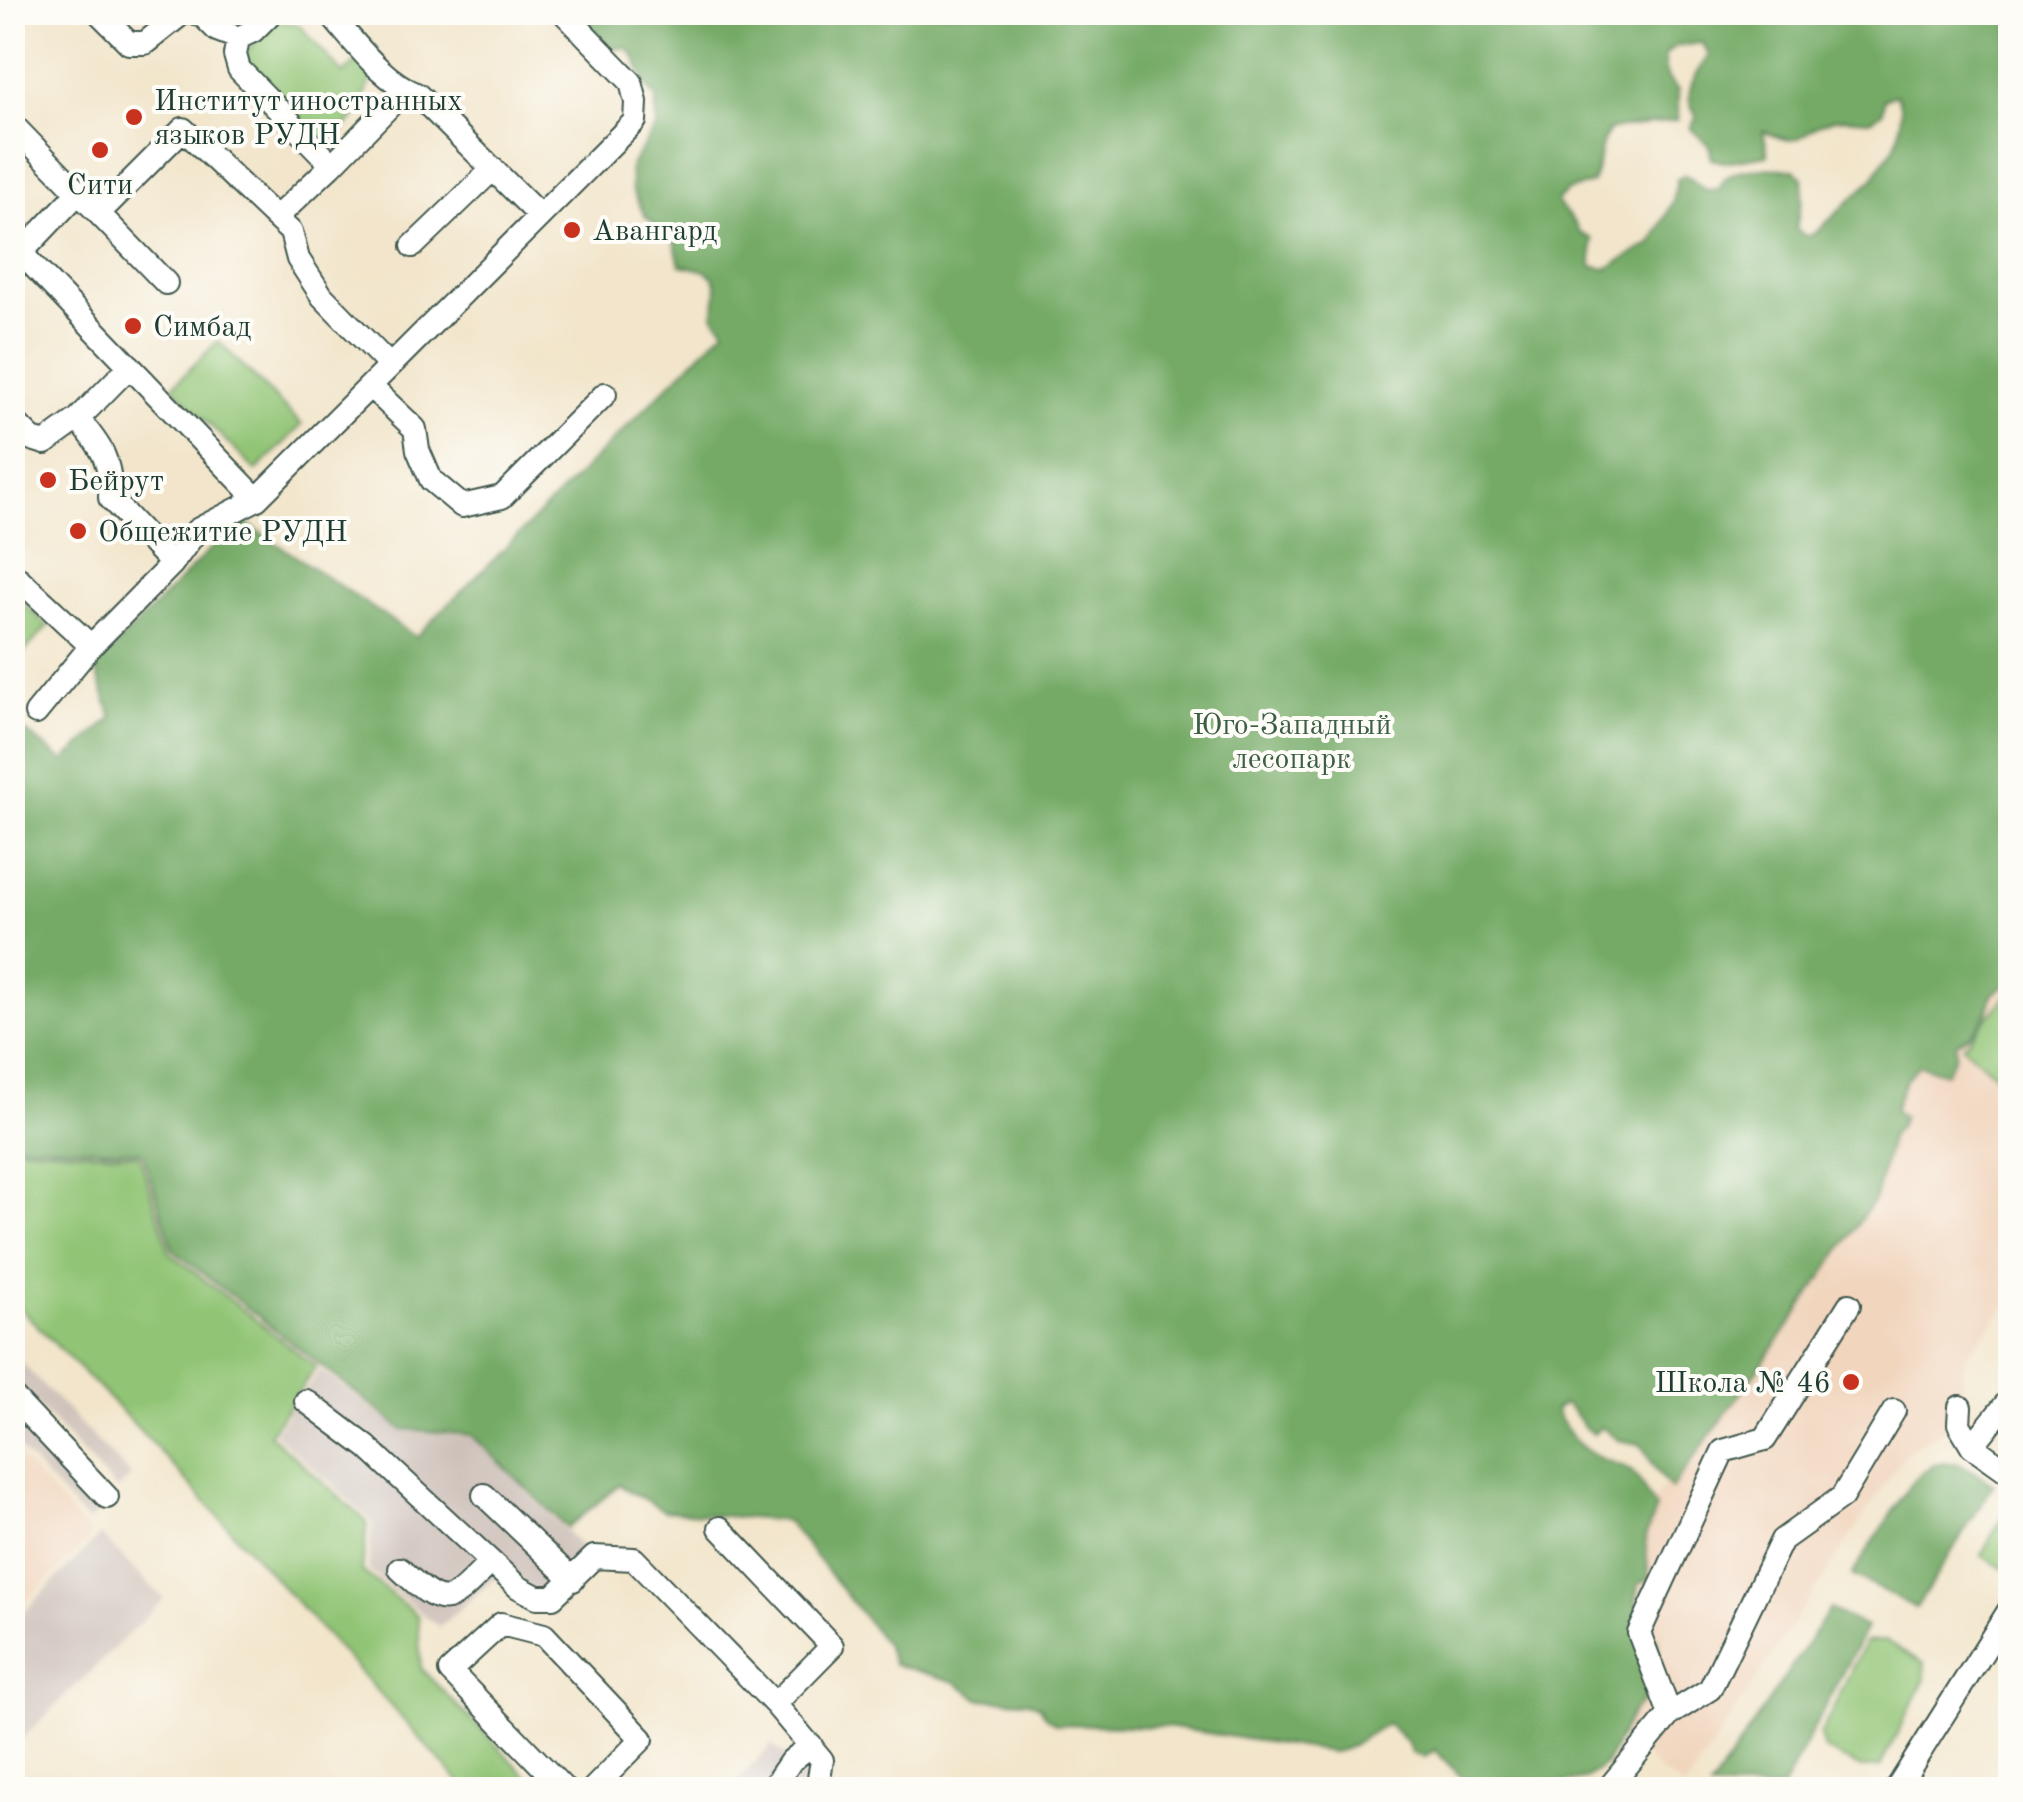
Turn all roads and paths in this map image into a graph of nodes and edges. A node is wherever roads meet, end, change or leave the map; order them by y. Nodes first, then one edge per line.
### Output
1 (98, 12) edge
2 (184, 12) edge
3 (194, 12) edge
4 (272, 12) edge
5 (328, 12) edge
6 (563, 12) edge
7 (238, 38) junction
8 (406, 90) junction
9 (12, 124) edge
10 (332, 165) junction
11 (493, 169) junction
12 (78, 192) junction
13 (99, 213) junction
14 (540, 216) junction
15 (276, 218) junction
16 (413, 246) dead end
17 (17, 255) edge
18 (166, 282) dead end
19 (130, 366) junction
20 (390, 366) junction
21 (370, 386) junction
22 (606, 394) dead end
23 (78, 418) junction
24 (12, 427) edge
25 (256, 499) junction
26 (172, 564) junction
27 (15, 578) edge
28 (91, 646) junction
29 (36, 713) dead end
30 (1849, 1304) dead end
31 (12, 1396) edge
32 (2010, 1399) edge
33 (306, 1401) dead end
34 (1960, 1407) dead end
35 (1894, 1410) dead end
36 (1972, 1446) junction
37 (2010, 1472) edge
38 (484, 1495) dead end
39 (107, 1497) dead end
40 (720, 1528) dead end
41 (490, 1564) junction
42 (400, 1570) dead end
43 (573, 1580) junction
44 (2010, 1609) edge
45 (776, 1704) junction
46 (1670, 1714) junction
47 (811, 1744) junction
48 (564, 1790) edge
49 (592, 1790) edge
50 (771, 1790) edge
51 (817, 1790) edge
52 (1606, 1790) edge
53 (1896, 1790) edge

1 - 2 lane
3 - 7 lane
4 - 7 lane
5 - 8 lane
6 - 14 lane
7 - 10 lane
8 - 10 lane
8 - 11 lane
9 - 12 lane
10 - 15 lane
11 - 14 lane
11 - 16 lane
12 - 13 lane
12 - 17 lane
13 - 15 lane
13 - 18 lane
14 - 20 lane
15 - 20 lane
17 - 19 lane
19 - 23 lane
19 - 25 lane
20 - 21 lane
21 - 22 lane
21 - 25 lane
23 - 24 lane
23 - 26 lane
25 - 26 lane
26 - 28 lane
27 - 28 lane
28 - 29 lane
30 - 46 lane
31 - 39 lane
32 - 36 lane
33 - 41 lane
34 - 36 lane
35 - 46 lane
36 - 37 lane
38 - 43 lane
40 - 45 lane
41 - 42 lane
41 - 43 lane
43 - 45 lane
44 - 53 lane
45 - 47 lane
46 - 52 lane
47 - 50 lane
47 - 51 lane
48 - 49 lane

